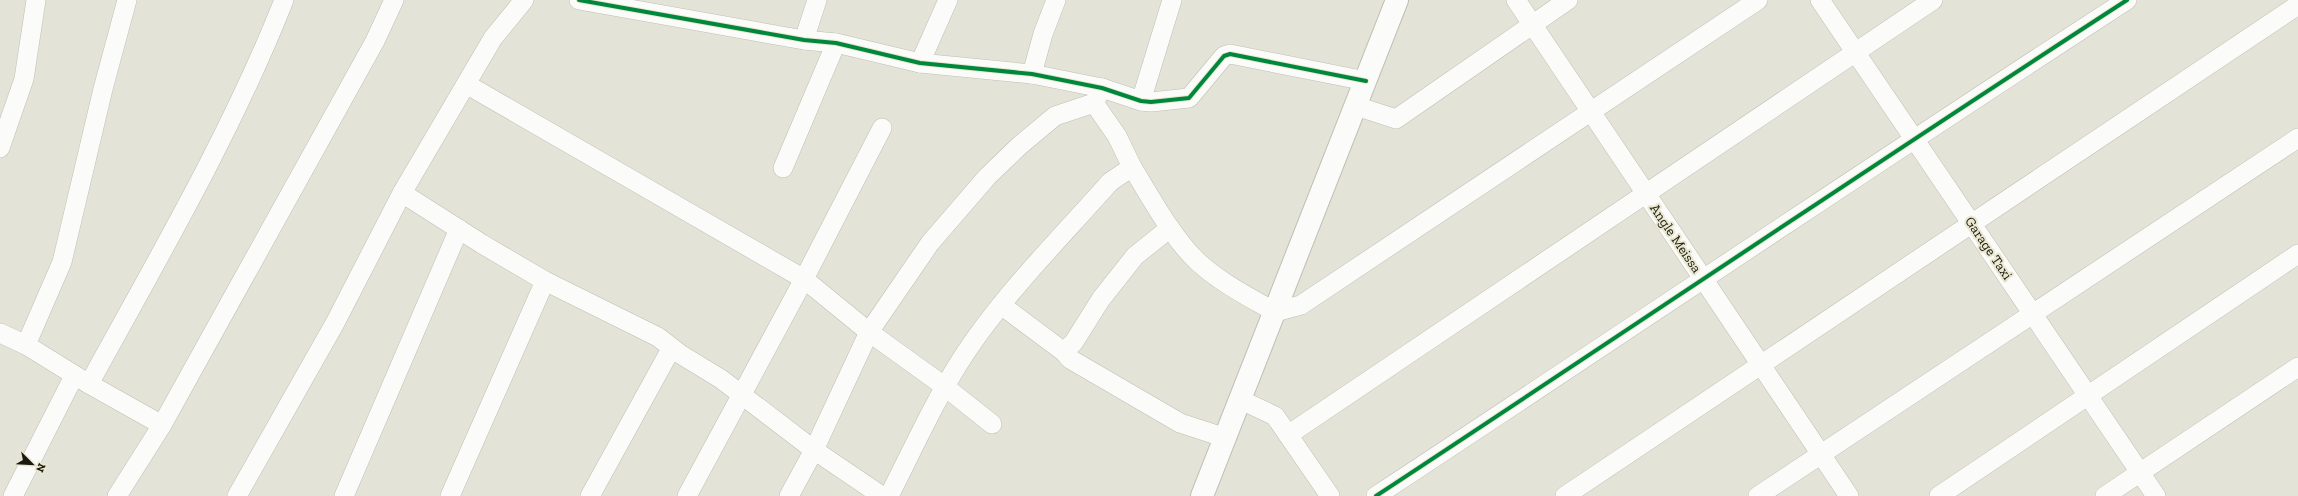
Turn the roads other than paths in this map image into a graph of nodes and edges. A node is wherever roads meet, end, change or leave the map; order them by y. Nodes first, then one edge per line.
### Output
1 (36, 0) edge
2 (127, 0) edge
3 (284, 0) edge
4 (394, 0) edge
5 (524, 0) edge
6 (579, 0) edge
7 (817, 0) edge
8 (948, 0) edge
9 (1056, 0) edge
10 (1172, 0) edge
11 (1397, 0) edge
12 (1516, 0) edge
13 (1568, 0) edge
14 (1758, 0) edge
15 (1820, 0) edge
16 (1932, 0) edge
17 (2127, 0) edge
18 (2298, 5) edge
19 (1532, 25) junction
20 (804, 40) junction
21 (836, 43) junction
22 (1856, 52) junction
23 (920, 63) junction
24 (1032, 74) junction
25 (1366, 81) junction
26 (466, 84) junction
27 (1098, 96) junction
28 (1141, 101) junction
29 (1356, 106) junction
30 (1591, 112) junction
31 (882, 128) dead end
32 (1914, 138) junction
33 (2298, 138) edge
34 (0, 148) edge
35 (1132, 167) junction
36 (783, 168) dead end
37 (402, 193) junction
38 (1646, 194) junction
39 (1972, 223) junction
40 (1170, 228) junction
41 (459, 230) junction
42 (2298, 254) edge
43 (804, 279) junction
44 (1704, 280) junction
45 (545, 281) junction
46 (1002, 306) junction
47 (1276, 312) junction
48 (2033, 313) junction
49 (869, 332) junction
50 (0, 333) edge
51 (26, 345) junction
52 (672, 349) junction
53 (1064, 352) junction
54 (1761, 365) junction
55 (2298, 367) edge
56 (81, 380) junction
57 (944, 386) junction
58 (742, 394) junction
59 (2088, 396) junction
60 (1241, 400) junction
61 (992, 424) dead end
62 (162, 425) junction
63 (1288, 435) junction
64 (1226, 438) junction
65 (814, 450) junction
66 (1821, 454) junction
67 (2140, 473) junction
68 (13, 496) edge
69 (118, 496) edge
70 (237, 496) edge
71 (344, 496) edge
72 (450, 496) edge
73 (590, 496) edge
74 (687, 496) edge
75 (789, 496) edge
76 (882, 496) edge
77 (889, 496) edge
78 (1202, 496) edge
79 (1330, 496) edge
80 (1376, 496) edge
81 (1565, 496) edge
82 (1758, 496) edge
83 (1849, 496) edge
84 (1939, 496) edge
85 (2105, 496) edge
86 (2156, 496) edge

1 - 34 street
2 - 51 street
3 - 56 street
4 - 62 street
5 - 26 street
6 - 20 street
7 - 20 street
8 - 23 street
9 - 24 street
10 - 28 street
11 - 25 street
12 - 19 street, Angle Meissa
13 - 19 street
14 - 30 street
15 - 22 street, Garage Taxi
16 - 22 street
17 - 32 street
18 - 39 street
19 - 29 street
19 - 30 street, Angle Meissa
20 - 21 street
21 - 23 street
21 - 36 street
22 - 32 street, Garage Taxi
22 - 38 street
23 - 24 street
24 - 27 street
25 - 28 street
25 - 29 street
26 - 37 street
26 - 43 street
27 - 28 street
27 - 35 street
27 - 49 street
29 - 47 street
30 - 38 street, Angle Meissa
30 - 47 street
31 - 43 street
32 - 39 street, Garage Taxi
32 - 44 street
33 - 48 street
35 - 40 street
35 - 46 street
37 - 41 street
37 - 70 street
38 - 44 street, Angle Meissa
38 - 63 street
39 - 48 street, Garage Taxi
39 - 54 street
40 - 47 street
40 - 53 street
41 - 45 street
41 - 71 street
42 - 59 street
43 - 49 street
43 - 58 street
44 - 54 street, Angle Meissa
44 - 80 street
45 - 52 street
45 - 72 street
46 - 53 street
46 - 57 street
47 - 60 street
48 - 59 street, Garage Taxi
48 - 66 street
49 - 57 street
49 - 65 street
50 - 51 street
51 - 56 street
52 - 58 street
52 - 73 street
53 - 64 street
54 - 66 street, Angle Meissa
54 - 81 street
55 - 67 street
56 - 62 street
56 - 68 street
57 - 61 street
57 - 77 street
58 - 65 street
58 - 74 street
59 - 67 street, Garage Taxi
59 - 84 street
60 - 63 street
60 - 64 street
62 - 69 street
63 - 79 street
64 - 78 street
65 - 75 street
65 - 76 street
66 - 82 street
66 - 83 street, Angle Meissa
67 - 85 street
67 - 86 street, Garage Taxi

